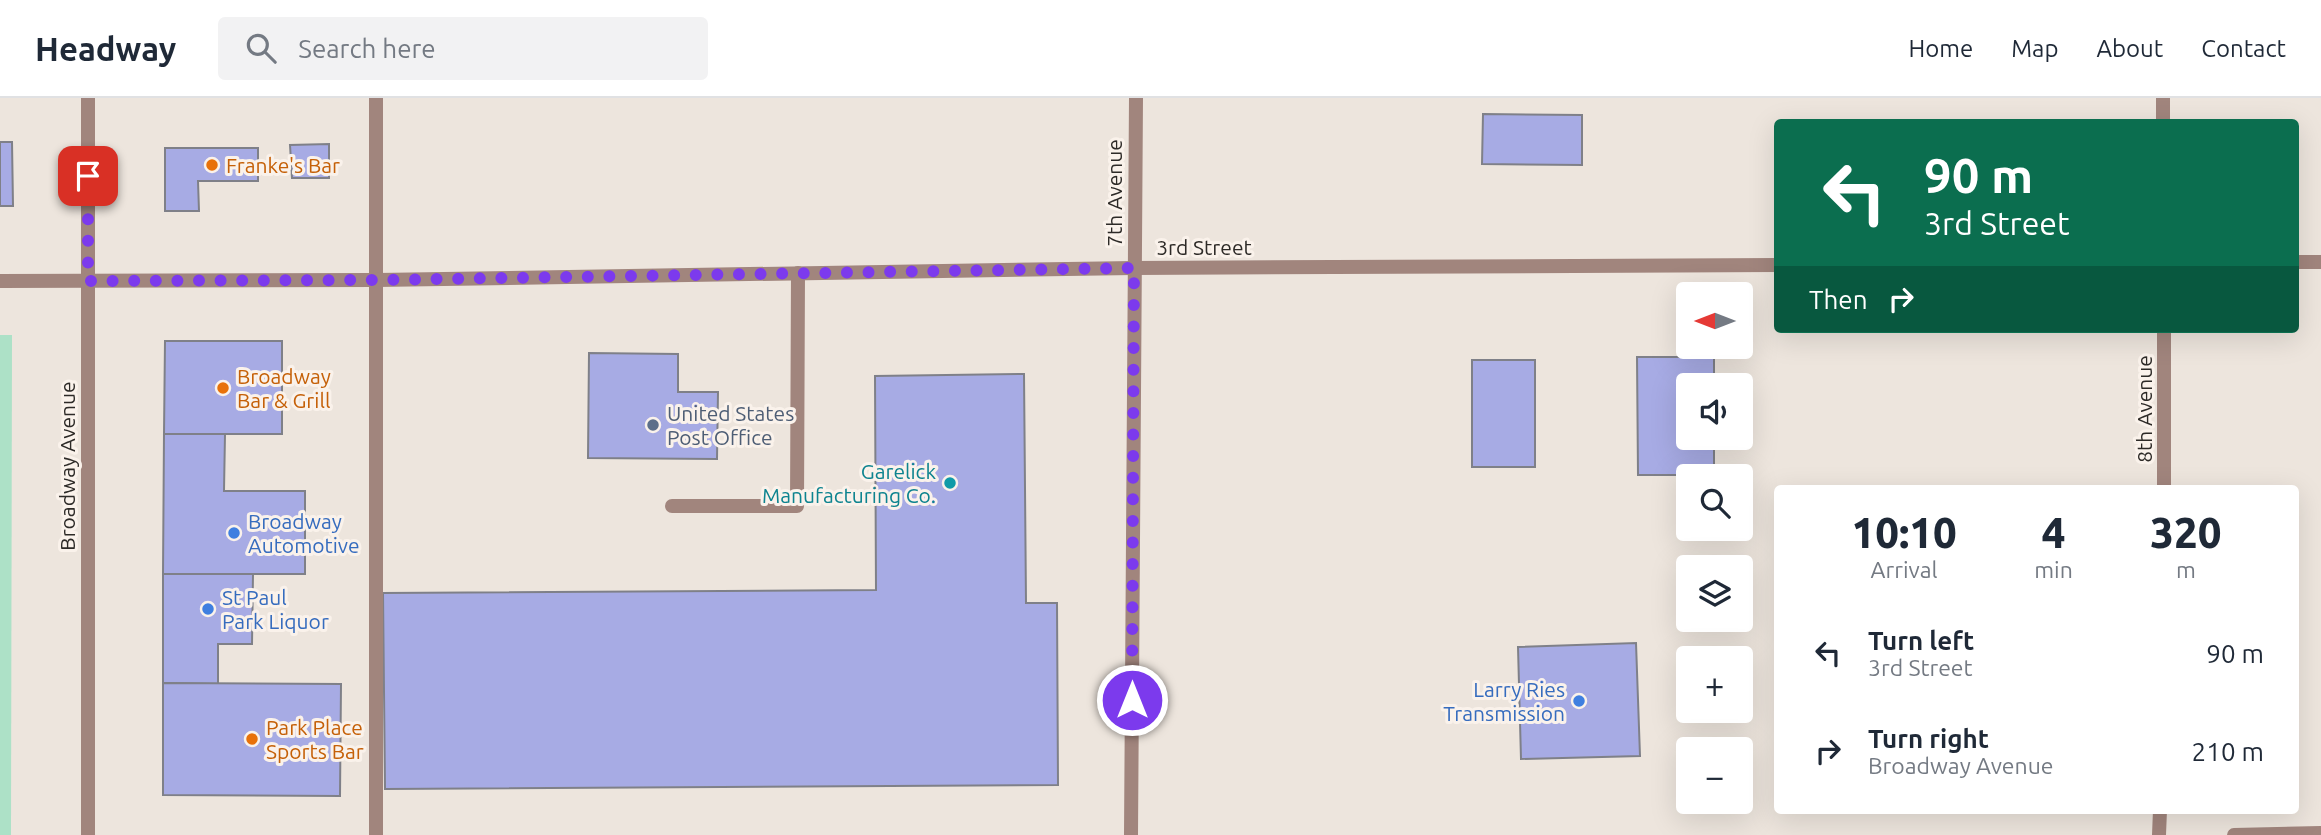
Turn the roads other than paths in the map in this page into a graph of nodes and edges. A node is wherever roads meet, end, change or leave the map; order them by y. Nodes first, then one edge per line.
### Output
1 (88, 98) edge
2 (376, 98) edge
3 (1136, 98) edge
4 (2163, 98) edge
5 (2163, 119) edge
6 (2299, 262) edge
7 (2321, 262) edge
8 (1774, 265) edge
9 (1134, 268) junction
10 (798, 273) junction
11 (377, 280) junction
12 (0, 281) edge
13 (88, 281) junction
14 (2164, 333) edge
15 (2164, 485) edge
16 (671, 506) dead end
17 (2160, 814) edge
18 (2321, 833) edge
19 (88, 835) edge
20 (376, 835) edge
21 (1131, 835) edge
22 (2159, 835) edge
23 (2234, 835) edge

1 - 13 street, Broadway Avenue
2 - 11 street
3 - 9 street, 7th Avenue
4 - 5 street
6 - 7 street
8 - 9 street, 3rd Street
9 - 10 street, 3rd Street
9 - 21 street, 7th Avenue
10 - 11 street, 3rd Street
10 - 16 street
11 - 13 street, 3rd Street
11 - 20 street
12 - 13 street, 3rd Street
13 - 19 street, Broadway Avenue
14 - 15 street, 8th Avenue
17 - 22 street
18 - 23 street

